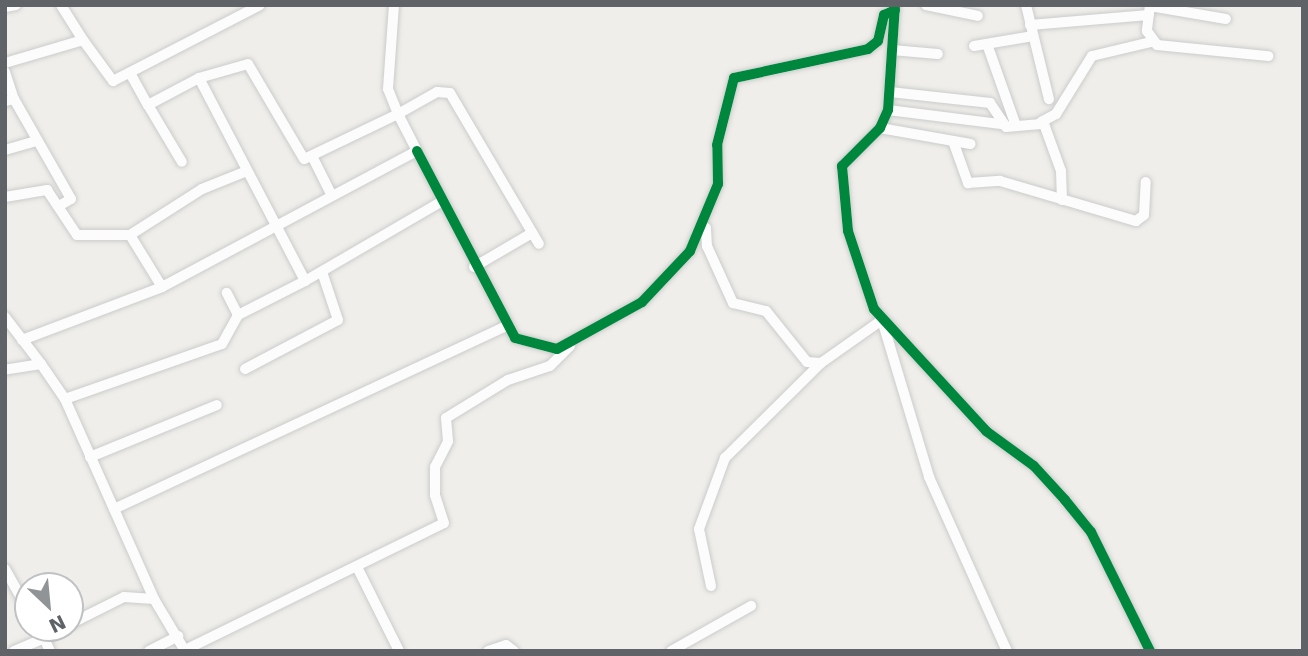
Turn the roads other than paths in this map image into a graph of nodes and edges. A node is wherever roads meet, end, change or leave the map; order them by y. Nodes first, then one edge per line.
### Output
1 (16, 5) edge
2 (61, 5) edge
3 (260, 5) edge
4 (394, 5) edge
5 (926, 5) edge
6 (1026, 5) edge
7 (5, 6) edge
8 (895, 8) edge
9 (1150, 9) edge
10 (978, 16) dead end
11 (1226, 19) dead end
12 (1031, 31) junction
13 (83, 40) junction
14 (1151, 42) junction
15 (987, 44) junction
16 (974, 46) dead end
17 (892, 50) junction
18 (938, 54) dead end
19 (1268, 56) dead end
20 (5, 63) edge
21 (5, 72) edge
22 (130, 73) junction
23 (199, 78) junction
24 (890, 92) junction
25 (1049, 99) dead end
26 (10, 100) edge
27 (148, 105) junction
28 (888, 110) junction
29 (398, 114) junction
30 (1041, 122) junction
31 (1002, 124) junction
32 (1016, 126) junction
33 (880, 128) junction
34 (36, 141) junction
35 (953, 141) junction
36 (971, 144) dead end
37 (5, 150) edge
38 (418, 151) junction
39 (313, 158) junction
40 (182, 162) dead end
41 (247, 171) junction
42 (1146, 182) dead end
43 (332, 196) junction
44 (5, 197) edge
45 (1062, 200) junction
46 (441, 202) junction
47 (60, 206) junction
48 (706, 225) junction
49 (273, 229) junction
50 (532, 233) junction
51 (130, 234) junction
52 (539, 244) dead end
53 (474, 267) junction
54 (321, 272) junction
55 (305, 281) junction
56 (162, 287) junction
57 (227, 293) dead end
58 (238, 315) junction
59 (5, 317) edge
60 (882, 320) junction
61 (507, 326) junction
62 (20, 337) junction
63 (5, 338) edge
64 (575, 341) junction
65 (821, 363) junction
66 (41, 364) junction
67 (245, 369) dead end
68 (5, 370) edge
69 (65, 399) junction
70 (217, 405) dead end
71 (90, 457) junction
72 (114, 509) junction
73 (357, 567) junction
74 (5, 569) edge
75 (711, 586) dead end
76 (10, 588) edge
77 (154, 599) junction
78 (751, 607) dead end
79 (84, 617) edge
80 (178, 636) junction
81 (149, 651) edge
82 (185, 651) edge
83 (399, 651) edge
84 (488, 651) edge
85 (514, 651) edge
86 (671, 651) edge
87 (1007, 651) edge
88 (1150, 651) edge

1 - 7 street
2 - 13 street
3 - 22 street
4 - 29 street
5 - 10 street
6 - 12 street
8 - 17 street
8 - 48 street
9 - 11 street
9 - 12 street
9 - 14 street
12 - 15 street
12 - 25 street
13 - 20 street
13 - 22 street
14 - 19 street
14 - 30 street
15 - 16 street
15 - 32 street
17 - 18 street
17 - 24 street
21 - 26 street
22 - 27 street
23 - 27 street
23 - 39 street
23 - 41 street
24 - 28 street
24 - 31 street
26 - 34 street
27 - 40 street
28 - 31 street
28 - 33 street
29 - 38 street
29 - 39 street
29 - 50 street
30 - 32 street
30 - 45 street
31 - 32 street
33 - 35 street
33 - 60 street
34 - 37 street
34 - 47 street
35 - 36 street
35 - 45 street
38 - 43 street
38 - 46 street
39 - 43 street
41 - 49 street
41 - 51 street
42 - 45 street
43 - 49 street
44 - 47 street
46 - 53 street
46 - 54 street
47 - 51 street
48 - 64 street
48 - 65 street
49 - 55 street
49 - 56 street
50 - 52 street
50 - 53 street
51 - 56 street
53 - 61 street
54 - 55 street
54 - 67 street
55 - 58 street
56 - 62 street
57 - 58 street
58 - 69 street
59 - 62 street
60 - 65 street
60 - 87 street
60 - 88 street
61 - 64 street
61 - 72 street
62 - 63 street
62 - 66 street
64 - 73 street
65 - 75 street
66 - 68 street
66 - 69 street
69 - 71 street
70 - 71 street
71 - 72 street
72 - 77 street
73 - 82 street
73 - 83 street
74 - 76 street
77 - 79 street
77 - 80 street
78 - 86 street
80 - 81 street
80 - 82 street
84 - 85 street

